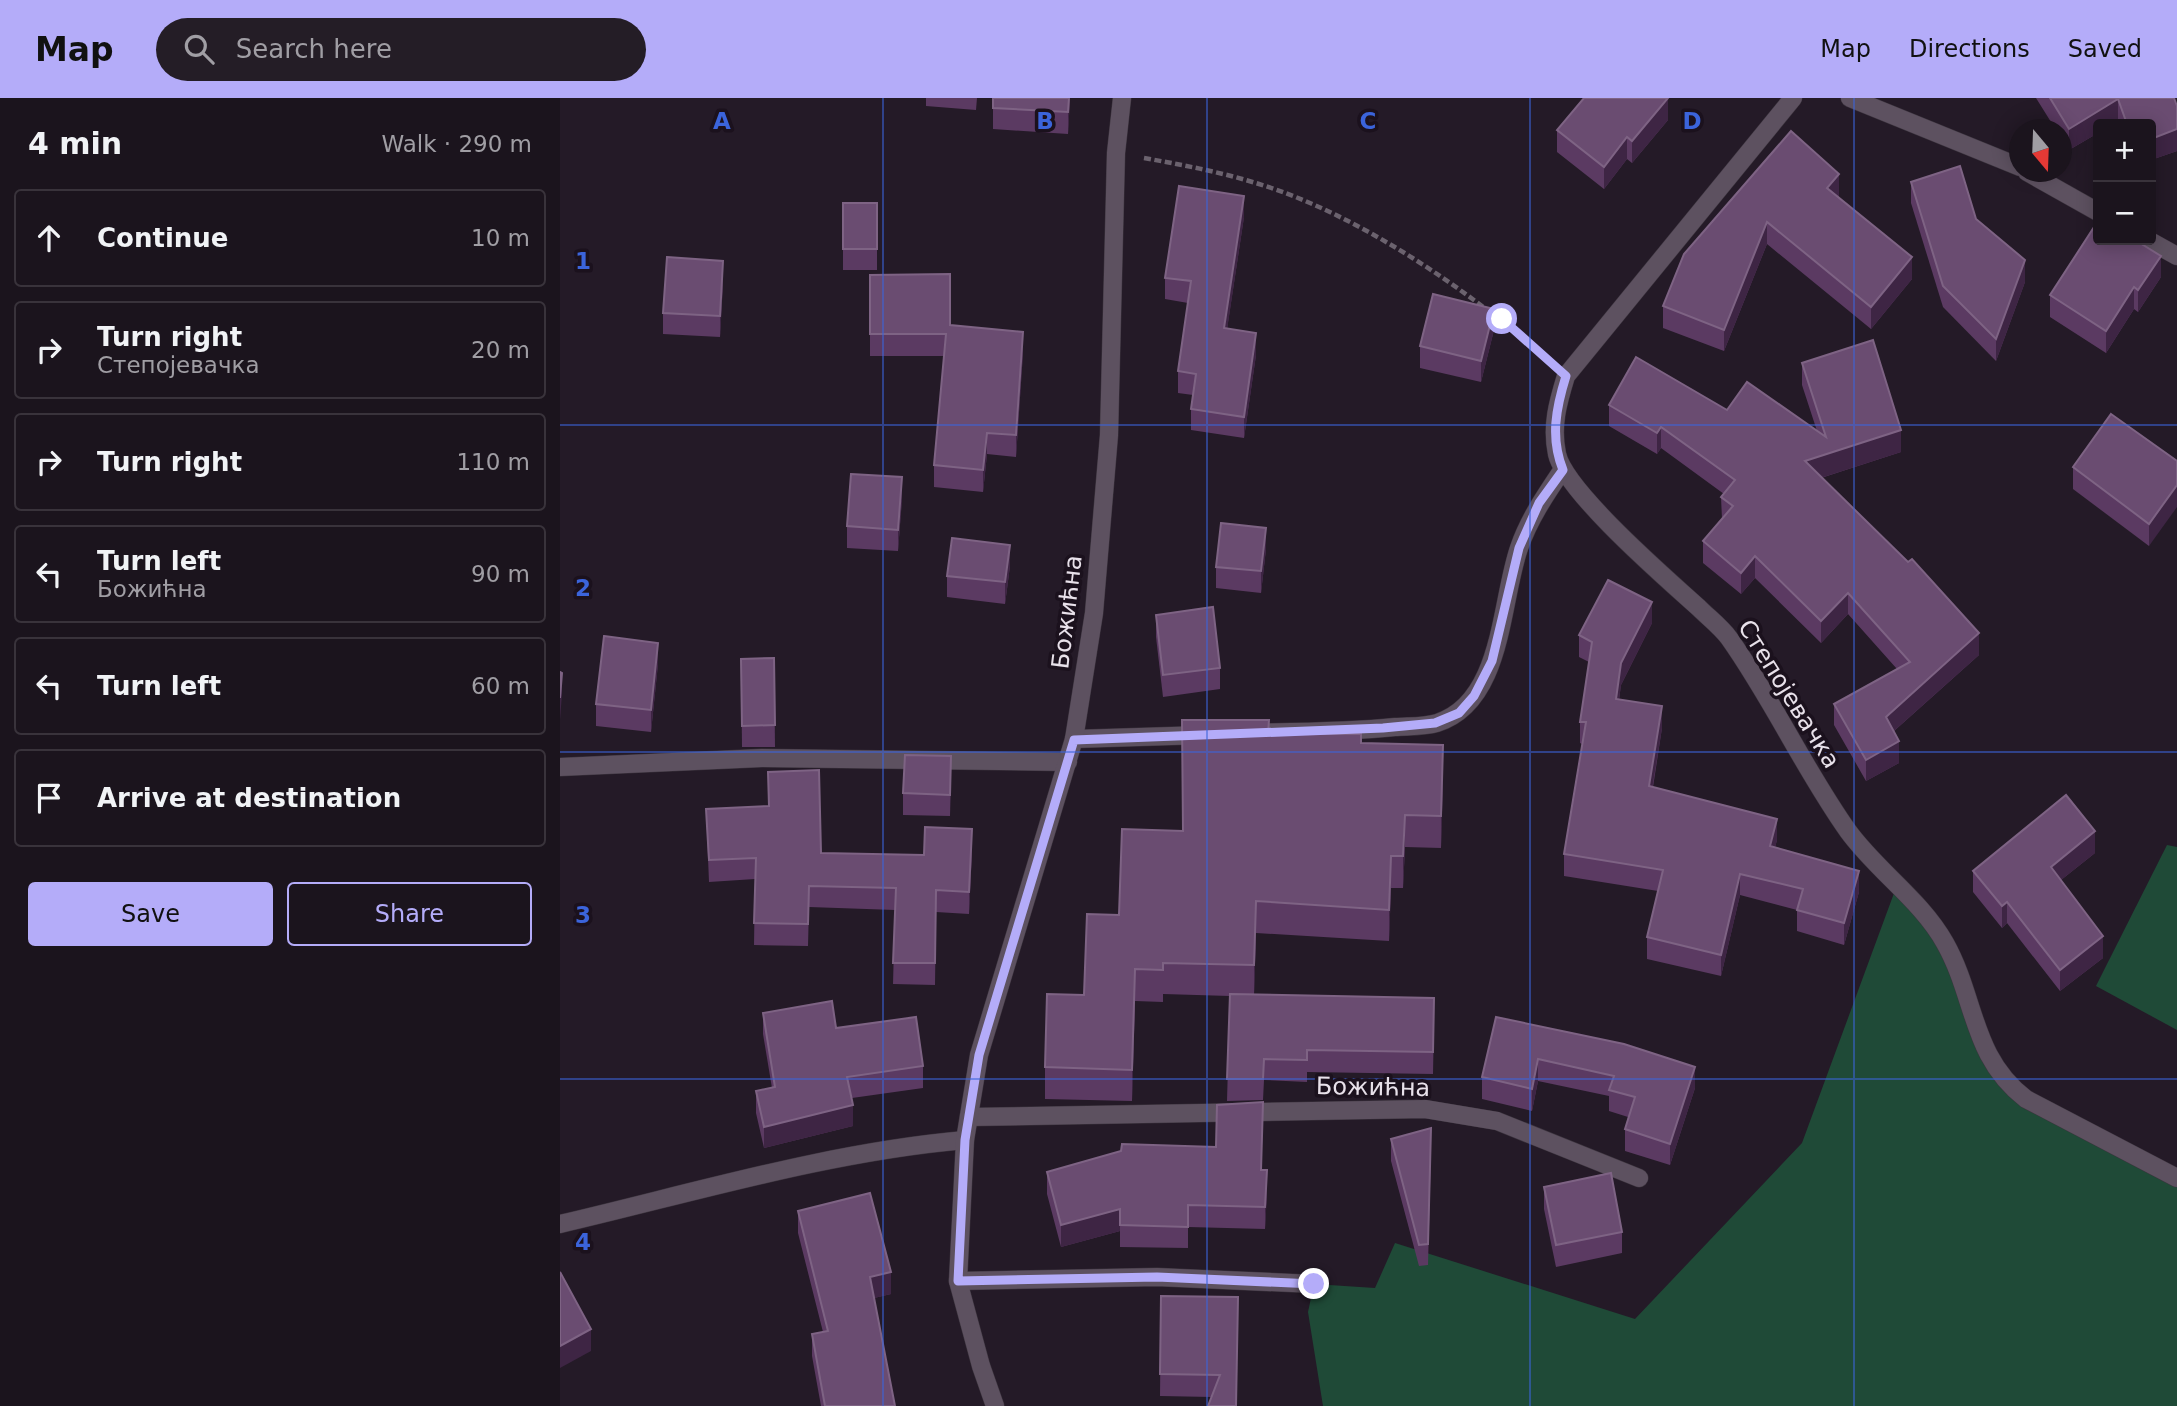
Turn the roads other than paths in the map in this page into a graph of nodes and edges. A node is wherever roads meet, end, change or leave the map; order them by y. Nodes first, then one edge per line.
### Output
1 (1122, 98) edge
2 (1793, 98) edge
3 (1850, 98) edge
4 (2009, 163) edge
5 (2045, 182) edge
6 (2093, 209) edge
7 (2156, 244) edge
8 (2177, 256) edge
9 (1563, 470) junction
10 (1074, 740) junction
11 (1068, 762) junction
12 (560, 767) edge
13 (969, 1117) junction
14 (965, 1140) junction
15 (1639, 1178) dead end
16 (2177, 1178) edge
17 (560, 1224) edge
18 (958, 1281) junction
19 (1314, 1284) dead end
20 (995, 1406) edge

1 - 10 street, Божићна
2 - 9 street, Степојевачка
3 - 4 street
5 - 6 street
7 - 8 street
9 - 10 street
9 - 16 street, Степојевачка
10 - 11 street, Божићна
11 - 12 street
11 - 13 street, Божићна
13 - 14 street, Божићна
13 - 15 street, Божићна
14 - 17 street
14 - 18 street, Божићна
18 - 19 street
18 - 20 street, Божићна

